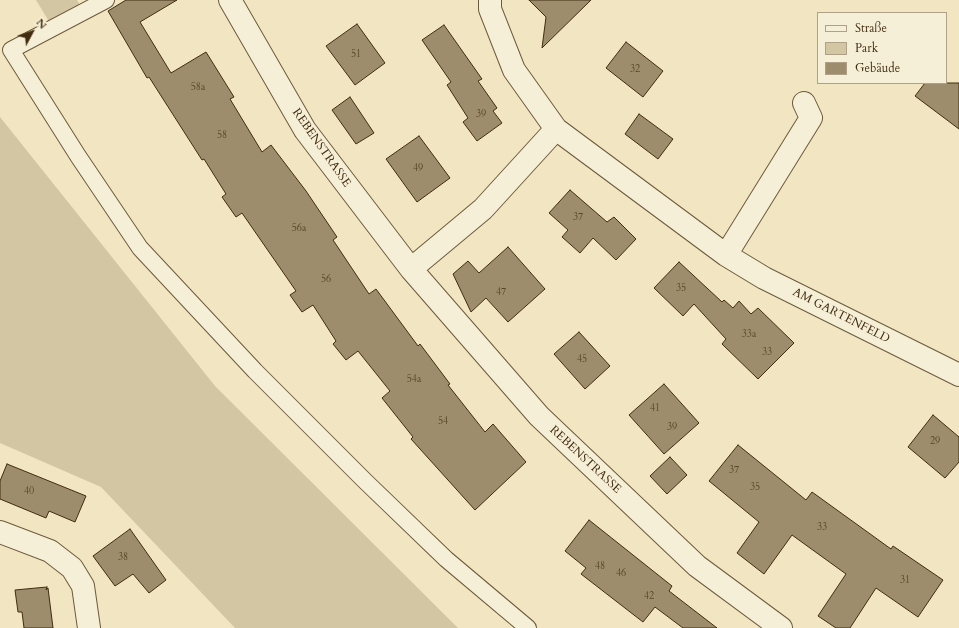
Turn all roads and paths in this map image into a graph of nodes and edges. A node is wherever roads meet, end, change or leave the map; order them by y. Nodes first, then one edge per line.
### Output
1 (106, 0) edge
2 (230, 0) edge
3 (490, 0) edge
4 (804, 103) dead end
5 (556, 130) junction
6 (726, 254) junction
7 (411, 269) junction
8 (959, 375) edge
9 (0, 532) edge
10 (89, 628) edge
11 (528, 628) edge
12 (781, 628) edge

1 - 11 lane
2 - 7 street, REBENSTRASSE
3 - 5 street, AM GARTENFELD
4 - 6 street
5 - 6 street, AM GARTENFELD
5 - 7 street
6 - 8 street, AM GARTENFELD
7 - 12 street, REBENSTRASSE
9 - 10 street

